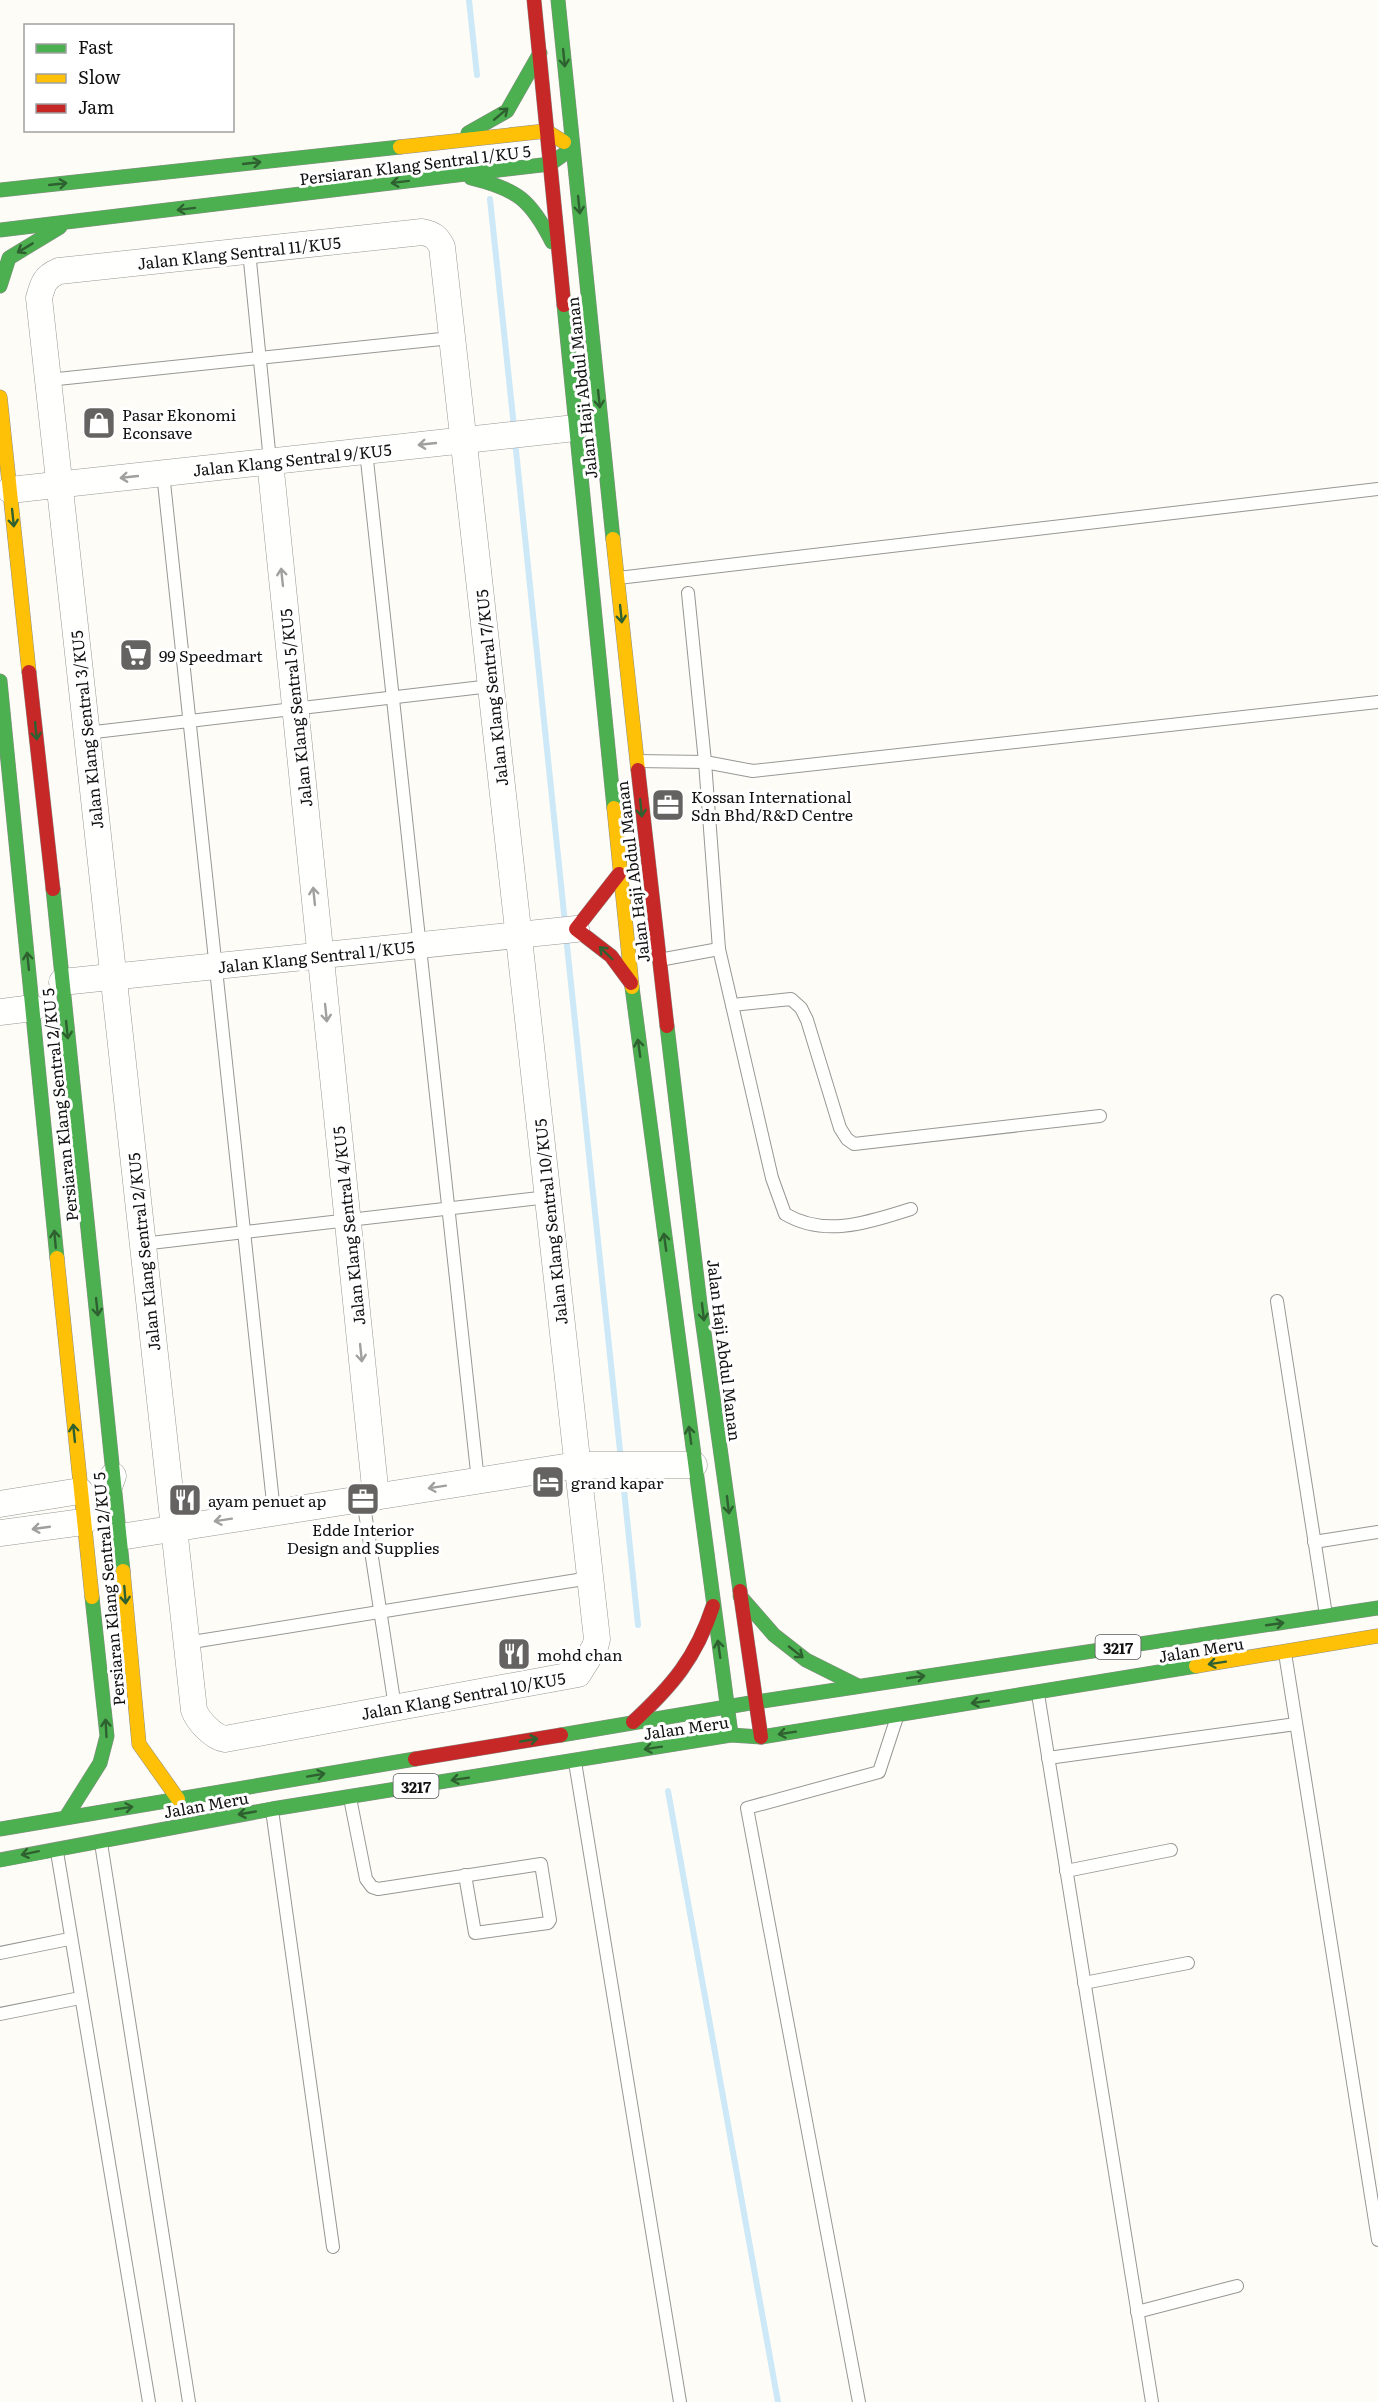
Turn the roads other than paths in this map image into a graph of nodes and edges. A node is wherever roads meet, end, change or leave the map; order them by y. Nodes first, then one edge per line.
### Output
1 (534, 0) edge
2 (558, 0) edge
3 (540, 53) junction
4 (546, 131) junction
5 (450, 142) junction
6 (573, 147) junction
7 (550, 164) junction
8 (458, 175) junction
9 (0, 190) edge
10 (66, 223) junction
11 (0, 230) edge
12 (249, 251) junction
13 (558, 255) junction
14 (0, 286) edge
15 (452, 338) junction
16 (260, 358) junction
17 (48, 380) junction
18 (0, 397) edge
19 (575, 428) junction
20 (463, 440) junction
21 (366, 451) junction
22 (270, 461) junction
23 (163, 473) junction
24 (60, 484) junction
25 (1378, 489) edge
26 (10, 490) junction
27 (617, 578) junction
28 (688, 593) dead end
29 (0, 681) edge
30 (491, 686) junction
31 (393, 697) junction
32 (1378, 702) edge
33 (295, 708) junction
34 (189, 721) junction
35 (86, 733) junction
36 (636, 761) junction
37 (705, 762) junction
38 (0, 807) edge
39 (14, 815) junction
40 (619, 874) junction
41 (576, 930) junction
42 (519, 935) junction
43 (420, 945) junction
44 (719, 949) junction
45 (320, 955) junction
46 (658, 960) junction
47 (215, 966) junction
48 (113, 977) junction
49 (62, 982) junction
50 (631, 984) junction
51 (732, 1005) junction
52 (33, 1008) junction
53 (0, 1012) edge
54 (1100, 1116) dead end
55 (548, 1197) junction
56 (448, 1209) junction
57 (911, 1209) dead end
58 (348, 1220) junction
59 (244, 1232) junction
60 (142, 1244) junction
61 (1276, 1301) dead end
62 (83, 1344) junction
63 (694, 1464) junction
64 (577, 1465) junction
65 (114, 1474) junction
66 (478, 1481) junction
67 (80, 1491) junction
68 (369, 1498) junction
69 (0, 1504) edge
70 (274, 1512) junction
71 (83, 1522) junction
72 (173, 1528) junction
73 (1378, 1532) edge
74 (0, 1533) edge
75 (120, 1536) junction
76 (1314, 1542) junction
77 (590, 1578) junction
78 (740, 1596) junction
79 (713, 1606) junction
80 (1378, 1608) edge
81 (380, 1611) junction
82 (1326, 1617) junction
83 (1378, 1636) edge
84 (186, 1643) junction
85 (1285, 1652) junction
86 (858, 1686) junction
87 (1038, 1693) junction
88 (756, 1702) junction
89 (395, 1707) junction
90 (726, 1707) junction
91 (897, 1715) junction
92 (633, 1722) junction
93 (1296, 1724) junction
94 (731, 1735) junction
95 (761, 1737) junction
96 (1048, 1758) junction
97 (575, 1761) junction
98 (350, 1797) junction
99 (178, 1799) junction
100 (272, 1809) junction
101 (66, 1817) junction
102 (0, 1829) edge
103 (101, 1839) junction
104 (56, 1847) junction
105 (1171, 1850) dead end
106 (0, 1860) edge
107 (1066, 1871) junction
108 (465, 1875) junction
109 (69, 1939) junction
110 (0, 1953) edge
111 (1188, 1963) dead end
112 (1084, 1983) junction
113 (80, 1998) junction
114 (0, 2014) edge
115 (1378, 2240) edge
116 (333, 2247) dead end
117 (1237, 2286) dead end
118 (1137, 2312) junction
119 (148, 2402) edge
120 (189, 2402) edge
121 (680, 2402) edge
122 (859, 2402) edge
123 (1152, 2402) edge

1 - 3 main road, Jalan Haji Abdul Manan
2 -> 6 main road, Jalan Haji Abdul Manan
3 - 4 main road, Jalan Haji Abdul Manan
5 -> 3 main road
4 - 5 main road, Persiaran Klang Sentral 1/KU 5
4 - 6 main road, Persiaran Klang Sentral 1/KU 5
4 - 7 main road, Jalan Haji Abdul Manan
9 -> 5 main road, Persiaran Klang Sentral 1/KU 5
6 - 7 main road, Persiaran Klang Sentral 1/KU 5
6 -> 27 main road, Jalan Haji Abdul Manan
7 - 8 main road, Persiaran Klang Sentral 1/KU 5
7 - 13 main road, Jalan Haji Abdul Manan
8 -> 10 main road, Persiaran Klang Sentral 1/KU 5
8 - 13 main road
10 - 11 main road, Persiaran Klang Sentral 1/KU 5
10 -> 14 main road
12 - 15 street, Jalan Klang Sentral 11/KU5
12 - 16 lane
12 - 17 street, Jalan Klang Sentral 11/KU5
13 - 19 main road, Jalan Haji Abdul Manan
15 - 16 lane
15 - 20 street, Jalan Klang Sentral 11/KU5
16 - 17 lane
16 - 22 lane
17 - 24 street, Jalan Klang Sentral 11/KU5
18 - 26 main road, Persiaran Klang Sentral 2/KU 5
19 - 20 street, Jalan Klang Sentral 9/KU5
19 - 40 main road, Jalan Haji Abdul Manan
20 -> 21 street, Jalan Klang Sentral 9/KU5
20 - 30 street, Jalan Klang Sentral 7/KU5
21 - 22 street, Jalan Klang Sentral 9/KU5
21 - 31 lane
22 - 23 street, Jalan Klang Sentral 9/KU5
33 -> 22 street, Jalan Klang Sentral 5/KU5
23 -> 24 street, Jalan Klang Sentral 9/KU5
23 - 34 lane
24 - 26 street, Jalan Klang Sentral 9/KU5
24 - 35 street, Jalan Klang Sentral 3/KU5
25 - 27 lane
26 -> 49 main road, Persiaran Klang Sentral 2/KU 5
27 -> 36 main road, Jalan Haji Abdul Manan
28 - 37 lane
29 - 39 main road, Persiaran Klang Sentral 2/KU 5
30 - 31 lane
30 - 42 street, Jalan Klang Sentral 7/KU5
31 - 33 lane
31 - 43 lane
32 - 37 lane
33 - 34 lane
45 -> 33 street, Jalan Klang Sentral 5/KU5
34 - 35 lane
34 - 47 lane
35 - 48 street, Jalan Klang Sentral 3/KU5
36 - 37 lane
36 -> 46 main road, Jalan Haji Abdul Manan
37 - 44 lane
38 - 39 lane
52 -> 39 main road, Persiaran Klang Sentral 2/KU 5
40 - 41 main road
40 - 50 main road, Jalan Haji Abdul Manan
41 - 42 street, Jalan Klang Sentral 1/KU5
50 -> 41 main road
42 - 43 street, Jalan Klang Sentral 1/KU5
42 - 55 street, Jalan Klang Sentral 10/KU5
43 - 45 street, Jalan Klang Sentral 1/KU5
43 - 56 lane
44 - 46 lane
44 - 51 lane
45 - 47 street, Jalan Klang Sentral 1/KU5
45 -> 58 street, Jalan Klang Sentral 4/KU5
46 -> 78 main road, Jalan Haji Abdul Manan
47 - 48 street, Jalan Klang Sentral 1/KU5
47 - 59 lane
48 - 49 street, Jalan Klang Sentral 1/KU5
48 - 60 street, Jalan Klang Sentral 2/KU5
49 -> 62 main road, Persiaran Klang Sentral 2/KU 5
63 -> 50 main road, Jalan Haji Abdul Manan
51 - 54 lane
51 - 57 lane
52 - 53 street
62 -> 52 main road, Persiaran Klang Sentral 2/KU 5
55 - 56 lane
55 - 64 street, Jalan Klang Sentral 10/KU5
56 - 58 lane
56 - 66 lane
58 - 59 lane
58 -> 68 street, Jalan Klang Sentral 4/KU5
59 - 60 lane
59 - 70 lane
60 - 72 street, Jalan Klang Sentral 2/KU5
61 - 76 lane
62 - 65 main road, Persiaran Klang Sentral 2/KU 5
67 -> 62 main road, Persiaran Klang Sentral 2/KU 5
63 - 64 street
63 - 79 main road, Jalan Haji Abdul Manan
64 - 66 street
64 - 77 street, Jalan Klang Sentral 10/KU5
65 - 71 street
65 - 75 main road, Persiaran Klang Sentral 2/KU 5
66 -> 68 street
67 - 69 street
67 - 71 main road, Persiaran Klang Sentral 2/KU 5
68 - 70 street
68 - 81 lane
70 -> 72 street
71 -> 74 street
101 -> 71 main road, Persiaran Klang Sentral 2/KU 5
72 - 75 street
72 - 84 street, Jalan Klang Sentral 10/KU5
73 - 76 lane
75 -> 99 main road, Persiaran Klang Sentral 2/KU 5
76 - 82 lane
77 - 81 lane
77 - 89 street, Jalan Klang Sentral 10/KU5
78 -> 86 main road
78 - 88 main road, Jalan Haji Abdul Manan
90 -> 79 main road, Jalan Haji Abdul Manan
79 - 92 main road
80 - 82 main road, Jalan Meru / 3217
81 - 84 lane
81 - 89 lane
86 -> 82 main road, Jalan Meru / 3217
83 - 85 main road, Jalan Meru / 3217
84 - 89 street, Jalan Klang Sentral 10/KU5
85 -> 87 main road, Jalan Meru / 3217
85 - 93 lane
86 - 88 main road, Jalan Meru / 3217
87 -> 91 main road, Jalan Meru / 3217
87 - 96 lane
88 - 90 main road, Jalan Meru / 3217
88 - 95 main road, Jalan Haji Abdul Manan
90 - 92 main road, Jalan Meru / 3217
90 - 94 main road, Jalan Haji Abdul Manan
91 -> 95 main road, Jalan Meru / 3217
91 - 122 lane
99 -> 92 main road, Jalan Meru / 3217
93 - 96 lane
93 - 115 lane
94 - 95 main road, Jalan Meru / 3217
94 -> 97 main road, Jalan Meru / 3217
96 - 107 lane
97 -> 98 main road, Jalan Meru / 3217
97 - 121 lane
98 - 100 main road, Jalan Meru / 3217
98 - 108 lane
101 -> 99 main road, Jalan Meru / 3217
100 -> 103 main road, Jalan Meru / 3217
100 - 116 lane
101 - 102 main road, Jalan Meru / 3217
103 - 104 main road, Jalan Meru / 3217
103 - 120 lane
104 -> 106 main road, Jalan Meru / 3217
104 - 109 lane
105 - 107 lane
107 - 112 lane
108 - 108 lane
109 - 110 lane
109 - 113 lane
111 - 112 lane
112 - 118 lane
113 - 114 lane
113 - 119 lane
117 - 118 lane
118 - 123 lane

